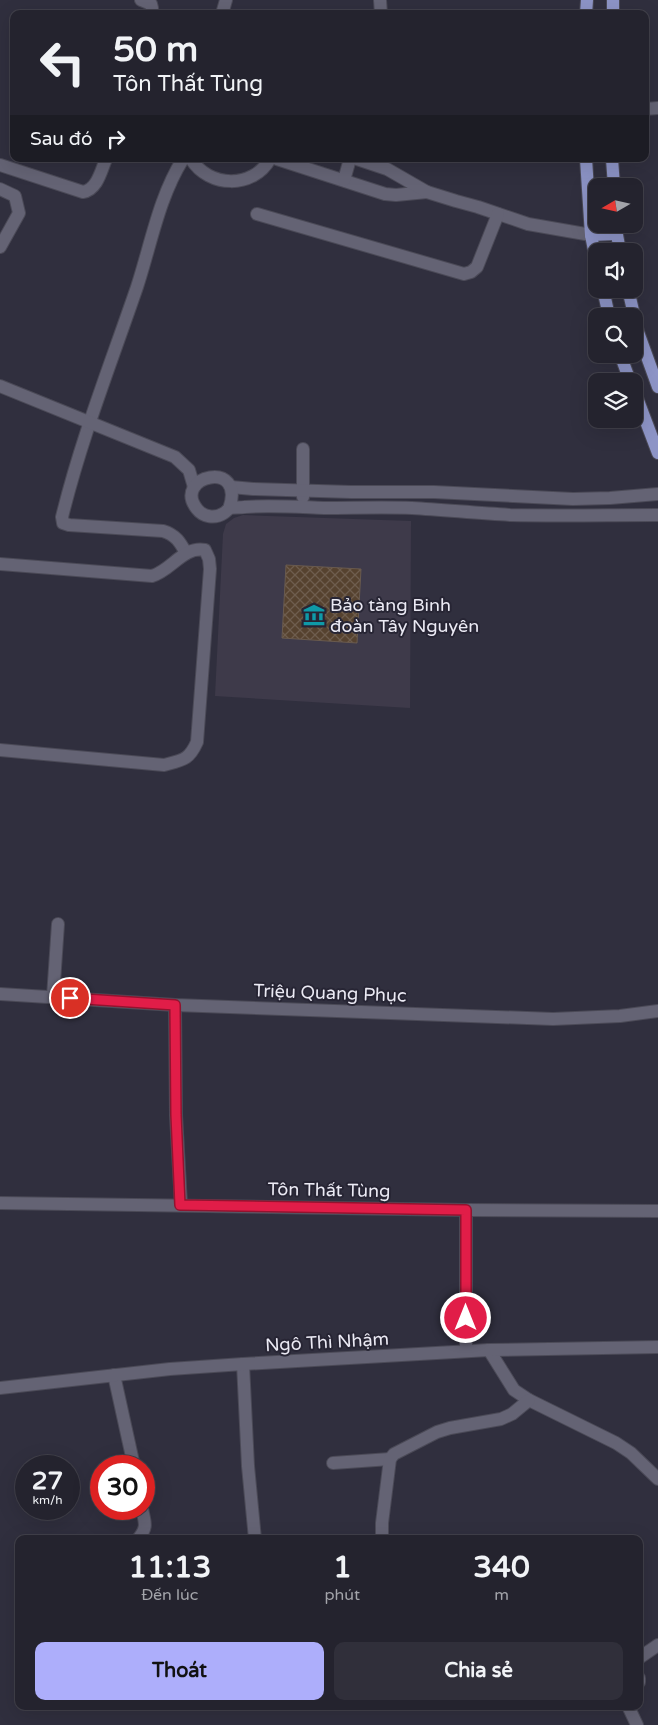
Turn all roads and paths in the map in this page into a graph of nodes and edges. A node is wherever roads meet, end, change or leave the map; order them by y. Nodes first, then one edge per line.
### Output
1 (141, 0) edge
2 (152, 10) edge
3 (105, 162) edge
4 (181, 162) edge
5 (185, 162) edge
6 (268, 162) edge
7 (287, 162) edge
8 (349, 162) edge
9 (586, 162) edge
10 (612, 162) edge
11 (387, 164) edge
12 (0, 165) edge
13 (613, 178) edge
14 (344, 180) junction
15 (0, 189) edge
16 (427, 192) junction
17 (257, 214) dead end
18 (498, 214) junction
19 (599, 233) edge
20 (590, 235) junction
21 (592, 243) edge
22 (0, 247) edge
23 (630, 298) edge
24 (0, 386) edge
25 (658, 387) edge
26 (643, 414) edge
27 (89, 424) junction
28 (303, 449) dead end
29 (658, 453) edge
30 (194, 487) junction
31 (231, 487) junction
32 (304, 490) junction
33 (409, 492) junction
34 (658, 494) edge
35 (511, 496) junction
36 (573, 499) junction
37 (303, 507) junction
38 (229, 508) junction
39 (410, 508) junction
40 (509, 514) junction
41 (573, 515) junction
42 (658, 516) edge
43 (186, 553) junction
44 (0, 564) edge
45 (0, 750) edge
46 (58, 924) dead end
47 (0, 994) edge
48 (53, 998) junction
49 (175, 1005) junction
50 (658, 1012) edge
51 (0, 1203) edge
52 (180, 1205) junction
53 (466, 1210) junction
54 (658, 1211) edge
55 (658, 1347) edge
56 (489, 1350) junction
57 (466, 1351) junction
58 (243, 1364) junction
59 (114, 1375) junction
60 (0, 1388) edge
61 (529, 1400) junction
62 (132, 1455) edge
63 (390, 1459) junction
64 (333, 1463) dead end
65 (658, 1479) edge
66 (145, 1520) edge
67 (142, 1535) edge
68 (255, 1535) edge
69 (382, 1535) edge
70 (658, 1645) edge
71 (643, 1655) edge
72 (630, 1710) edge
73 (637, 1725) edge

1 - 2 street
3 - 12 street
4 - 27 street
5 - 6 street
7 - 14 street
8 - 14 street
9 - 20 main road
10 - 13 main road
11 - 16 street
14 - 16 street
15 - 22 street
16 - 18 street
17 - 18 street
18 - 20 street
19 - 20 main road
20 - 21 main road
23 - 25 main road
24 - 27 street
26 - 29 main road
27 - 30 street
27 - 43 street
28 - 32 street
30 - 31 street
30 - 38 street
31 - 32 street
31 - 38 street
32 - 33 street
32 - 37 street
33 - 35 street
33 - 39 street
34 - 36 street
35 - 36 street
35 - 40 street
36 - 41 street
37 - 38 street
37 - 39 street
39 - 40 street
40 - 41 street
41 - 42 street
43 - 44 street
43 - 45 street
46 - 48 street
47 - 48 street, Triệu Quang Phục
48 - 49 street, Triệu Quang Phục
49 - 50 street, Triệu Quang Phục
49 - 52 street
51 - 52 street, Tôn Thất Tùng
52 - 53 street, Tôn Thất Tùng
53 - 54 street, Tôn Thất Tùng
53 - 57 street
55 - 56 street, Ngô Thì Nhậm
56 - 57 street, Ngô Thì Nhậm
56 - 61 street
57 - 58 street, Ngô Thì Nhậm
58 - 59 street, Ngô Thì Nhậm
58 - 68 street
59 - 60 street, Ngô Thì Nhậm
59 - 62 street
61 - 63 street
61 - 65 street
63 - 64 street
63 - 69 street
66 - 67 street
70 - 71 street
72 - 73 street

